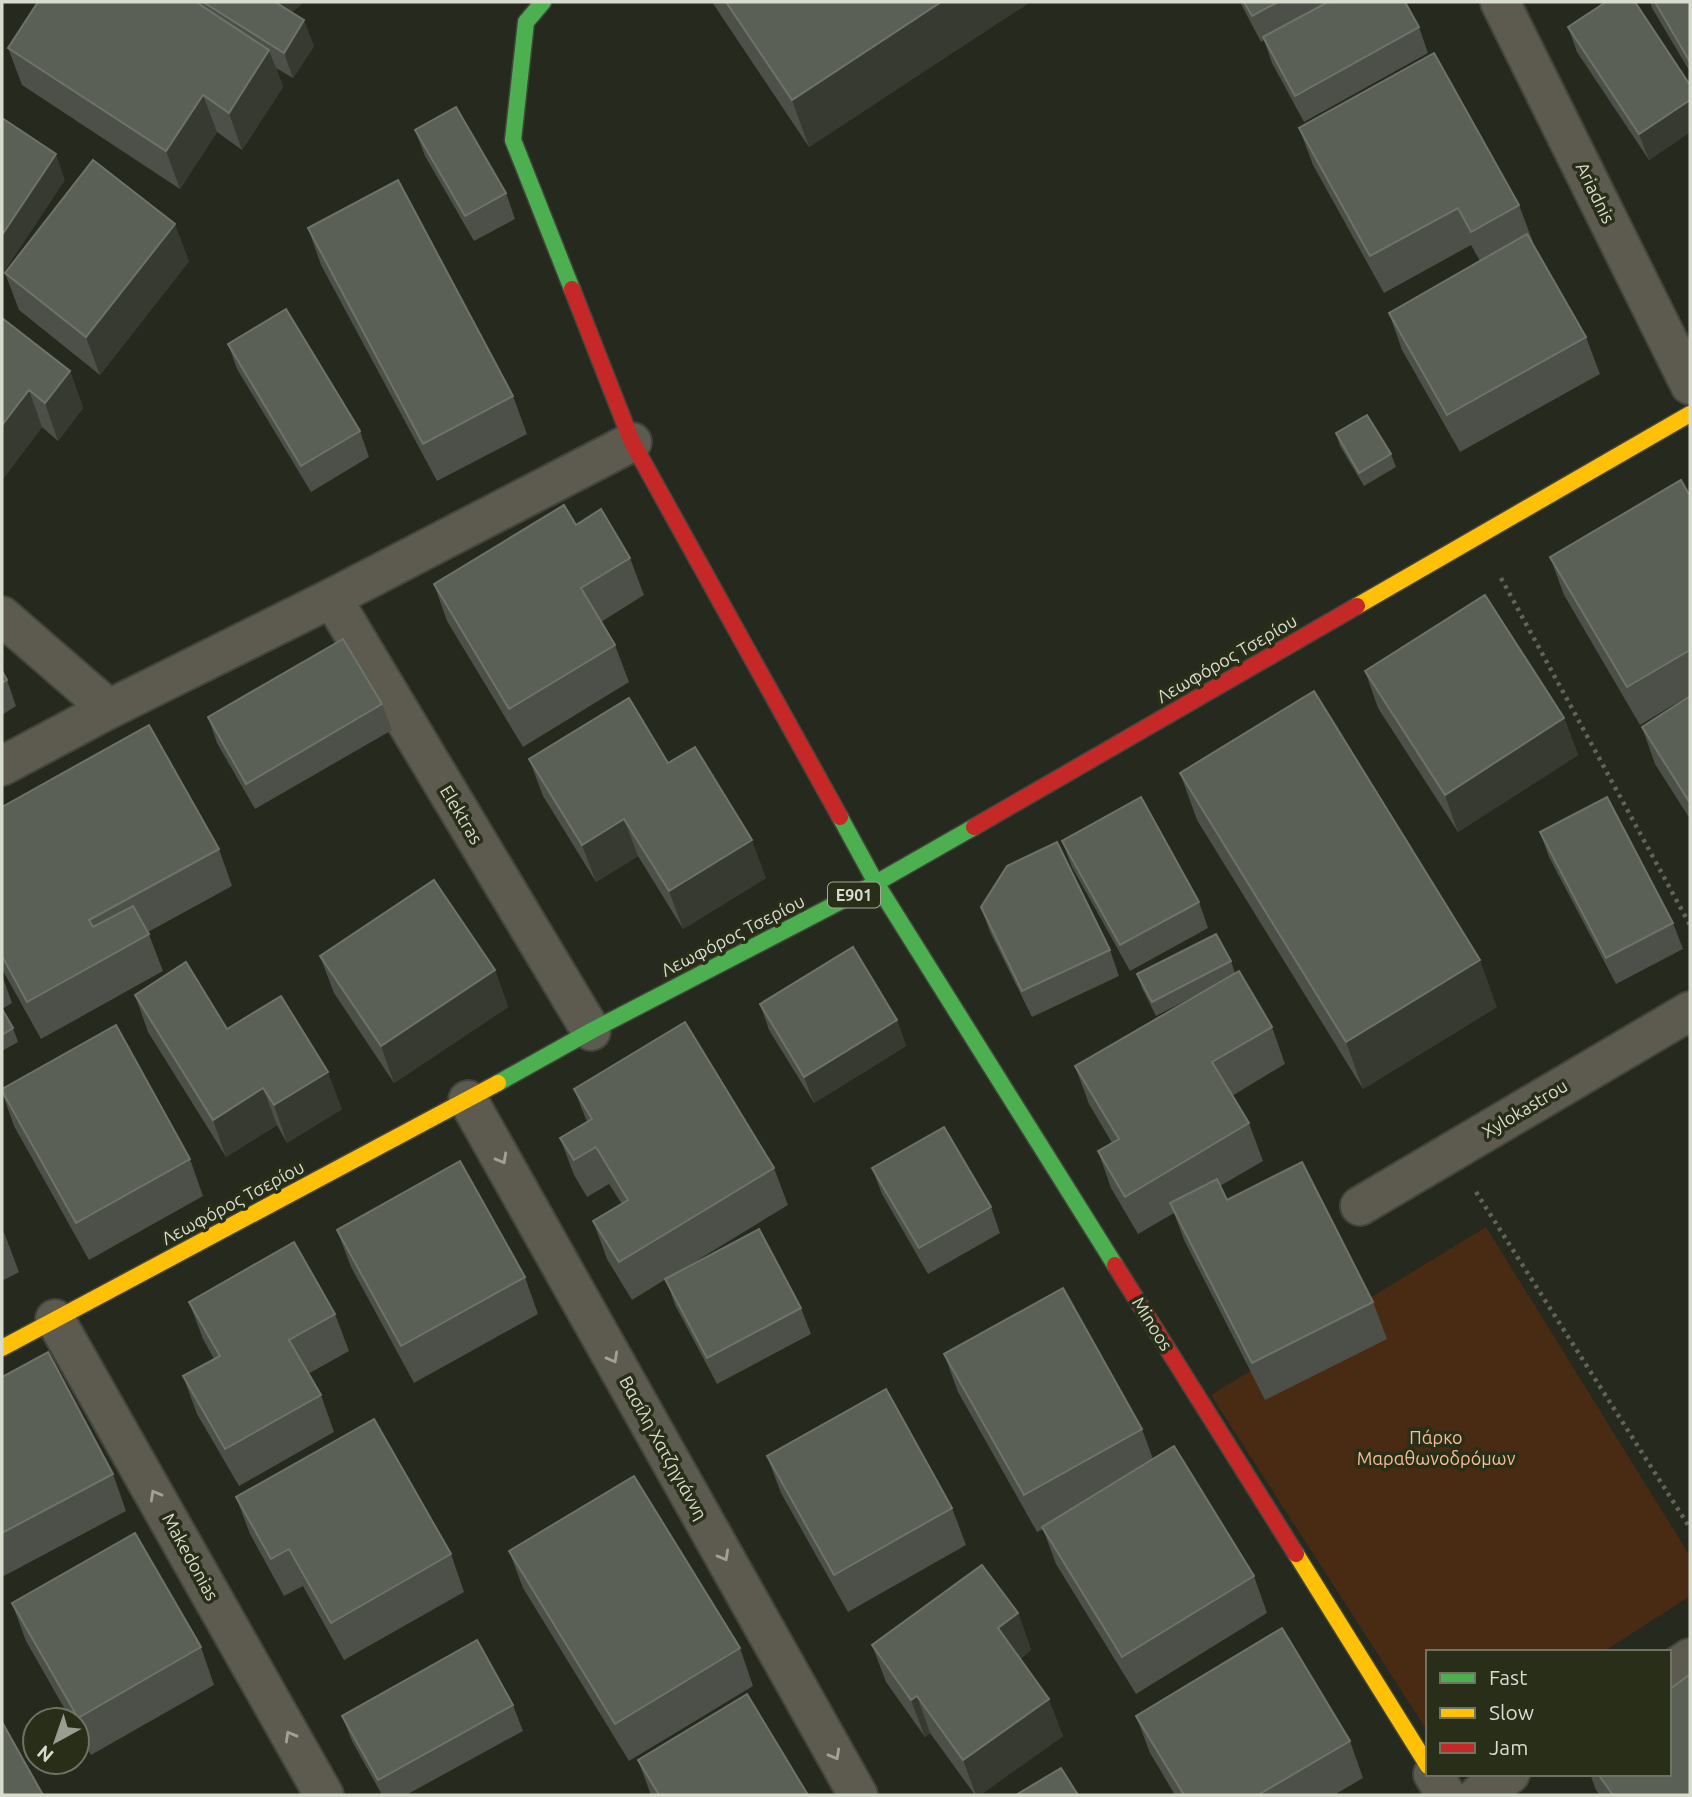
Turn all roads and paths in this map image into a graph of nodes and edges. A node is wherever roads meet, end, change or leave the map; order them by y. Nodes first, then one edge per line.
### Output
1 (543, 2) edge
2 (1500, 2) edge
3 (1690, 385) edge
4 (1690, 414) edge
5 (632, 442) junction
6 (1478, 537) junction
7 (331, 598) junction
8 (2, 616) edge
9 (109, 709) junction
10 (2, 766) edge
11 (876, 883) junction
12 (1690, 925) edge
13 (1690, 1011) edge
14 (591, 1031) junction
15 (468, 1100) junction
16 (1451, 1153) junction
17 (1360, 1206) dead end
18 (55, 1319) junction
19 (2, 1348) edge
20 (1690, 1528) edge
21 (1690, 1658) edge
22 (1671, 1671) edge
23 (1426, 1763) edge
24 (1434, 1776) edge
25 (1507, 1776) edge
26 (324, 1795) edge
27 (858, 1795) edge
28 (1446, 1795) edge
29 (1478, 1795) edge

1 - 5 street, Minoos
2 - 3 street, Ariadnis
4 - 6 street, Λεωφόρος Τσερίου / E901
5 - 7 street
5 - 11 street, Minoos
6 - 11 street, Λεωφόρος Τσερίου / E901
6 - 12 path
7 - 9 street
7 - 14 street, Elektras
8 - 9 street
9 - 10 street
11 - 14 street, Λεωφόρος Τσερίου / E901
11 - 23 street, Minoos
13 - 16 street, Xylokastrou
14 - 15 street, Λεωφόρος Τσερίου / E901
15 - 18 street, Λεωφόρος Τσερίου / E901
15 -> 27 street, Βασίλη Χατζηγιάννη
16 - 17 street, Xylokastrou
16 - 20 path
18 - 19 street, Λεωφόρος Τσερίου / E901
26 -> 18 street, Makedonias
21 - 22 street
24 - 28 street
25 - 29 street

